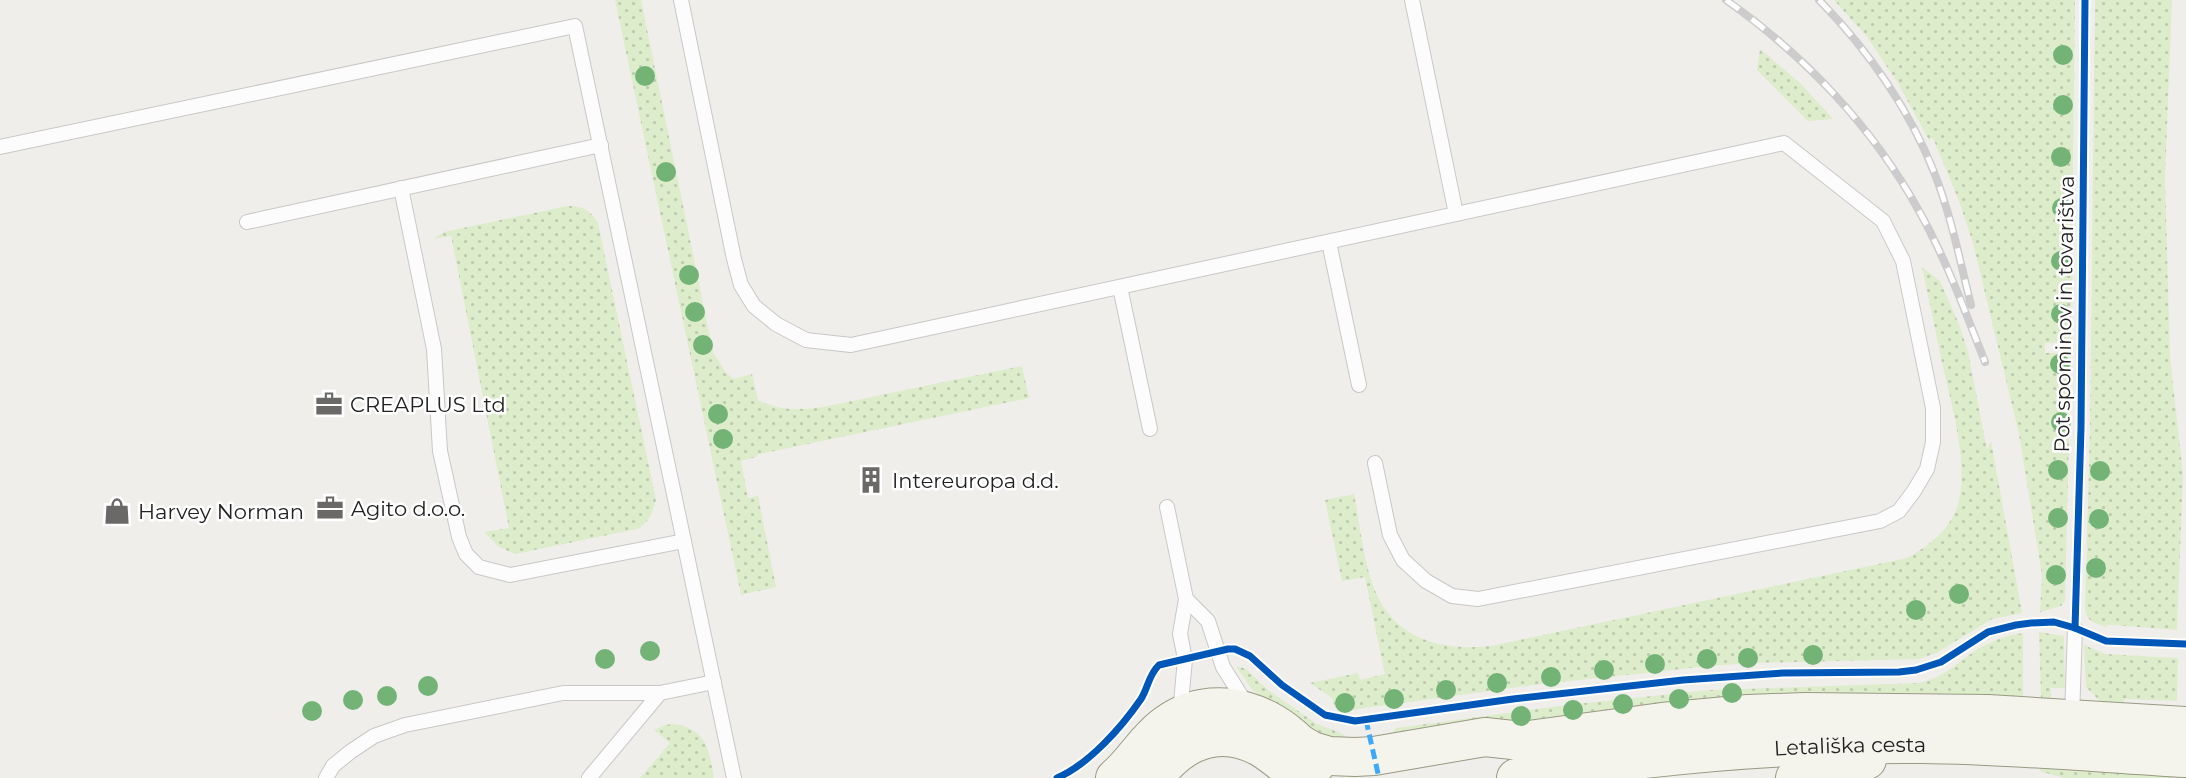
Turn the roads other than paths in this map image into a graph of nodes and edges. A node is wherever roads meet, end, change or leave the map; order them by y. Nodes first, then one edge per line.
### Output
1 (681, 0) edge
2 (1412, 0) edge
3 (601, 145) junction
4 (0, 147) edge
5 (401, 188) junction
6 (1456, 214) junction
7 (247, 222) dead end
8 (1329, 242) junction
9 (1120, 287) junction
10 (1359, 385) dead end
11 (1150, 429) dead end
12 (1375, 463) dead end
13 (1167, 507) dead end
14 (684, 541) junction
15 (1186, 598) junction
16 (2075, 628) road end
17 (714, 682) junction
18 (660, 692) junction
19 (1256, 714) junction
20 (2072, 719) junction
21 (2186, 726) edge
22 (2122, 738) junction
23 (1522, 741) junction
24 (1923, 744) junction
25 (1173, 756) edge
26 (2186, 758) edge
27 (1303, 761) edge
28 (326, 778) edge
29 (589, 778) edge
30 (734, 778) edge
31 (1115, 778) edge
32 (1323, 778) edge
33 (1375, 778) edge
34 (1516, 778) edge
35 (1795, 778) edge

1 - 9 lane
2 - 6 lane
3 - 4 lane
3 - 5 lane
3 - 14 lane
5 - 7 lane
5 - 14 lane
6 - 8 lane
6 - 12 lane
8 - 9 lane
8 - 10 lane
9 - 11 lane
13 - 15 lane
14 - 17 lane
15 - 19 lane
15 - 25 lane
16 - 20 lane
17 - 18 lane
17 - 30 lane
18 - 28 lane
18 - 29 lane
19 - 25 main road, Letališka cesta
19 - 27 main road, Letališka cesta
20 - 22 main road, Letališka cesta
20 - 23 main road, Letališka cesta
21 - 22 main road, Letališka cesta
22 - 24 main road, Letališka cesta
22 - 26 main road, Letališka cesta
23 - 27 main road, Letališka cesta
23 - 33 main road, Letališka cesta
24 - 34 main road, Letališka cesta
24 - 35 main road
25 - 27 main road, Letališka cesta
25 - 31 main road, Letališka cesta
27 - 32 main road, Letališka cesta

